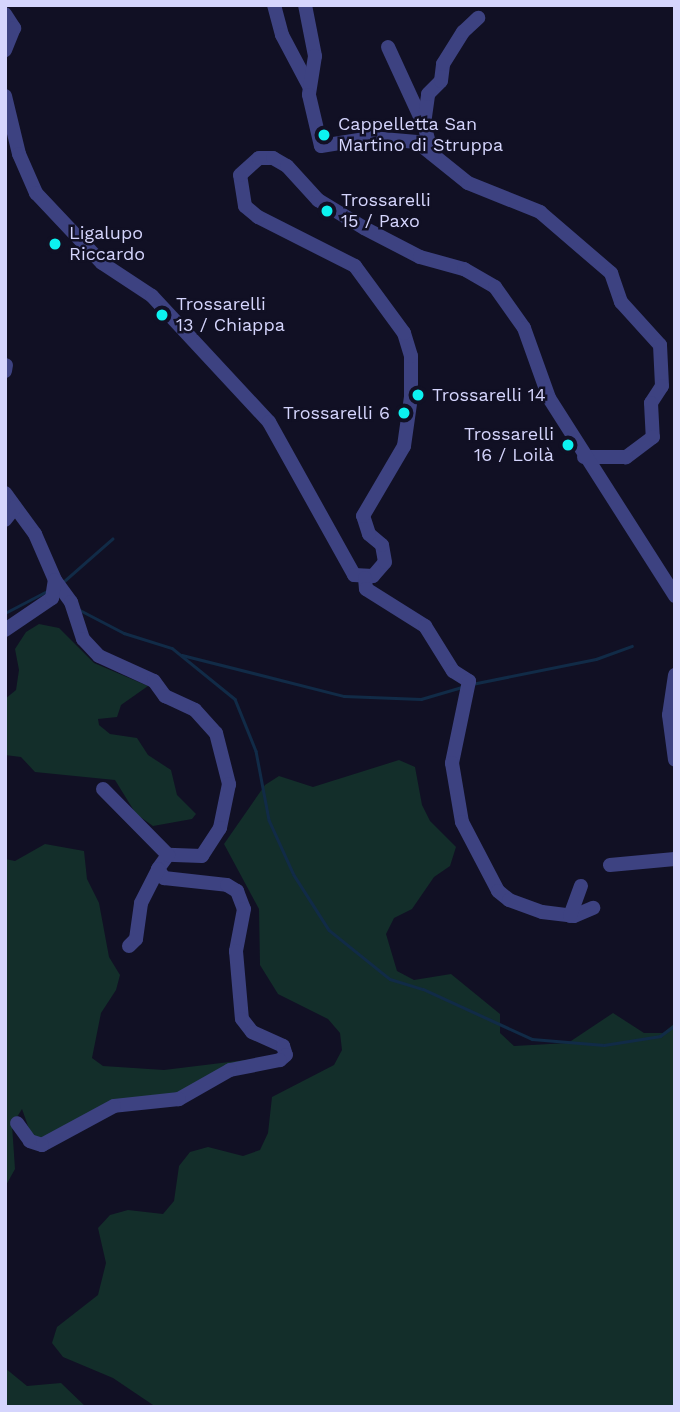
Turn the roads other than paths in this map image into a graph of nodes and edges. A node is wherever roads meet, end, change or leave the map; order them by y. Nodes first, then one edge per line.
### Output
1 (274, 5) edge
2 (305, 5) edge
3 (5, 14) edge
4 (478, 18) dead end
5 (388, 47) dead end
6 (5, 50) edge
7 (309, 86) junction
8 (5, 96) edge
9 (424, 124) junction
10 (433, 155) junction
11 (584, 457) junction
12 (5, 493) edge
13 (15, 507) junction
14 (5, 520) edge
15 (365, 578) junction
16 (59, 596) junction
17 (675, 596) edge
18 (5, 630) edge
19 (675, 675) edge
20 (675, 752) edge
21 (675, 760) edge
22 (103, 789) dead end
23 (168, 855) junction
24 (675, 859) edge
25 (610, 865) dead end
26 (158, 869) junction
27 (581, 886) dead end
28 (593, 908) dead end
29 (570, 916) junction
30 (129, 946) dead end
31 (18, 1123) dead end

1 - 7 street
2 - 7 street
3 - 6 street
4 - 9 street
5 - 9 street
7 - 10 street
8 - 15 street
9 - 10 street
10 - 11 street
11 - 15 street
11 - 17 street
12 - 13 street
13 - 14 street
13 - 16 street
15 - 29 street
16 - 18 street
16 - 23 street
19 - 20 street
20 - 21 street
22 - 23 street
23 - 26 street
24 - 25 street
26 - 30 street
26 - 31 street
27 - 29 street
28 - 29 street

